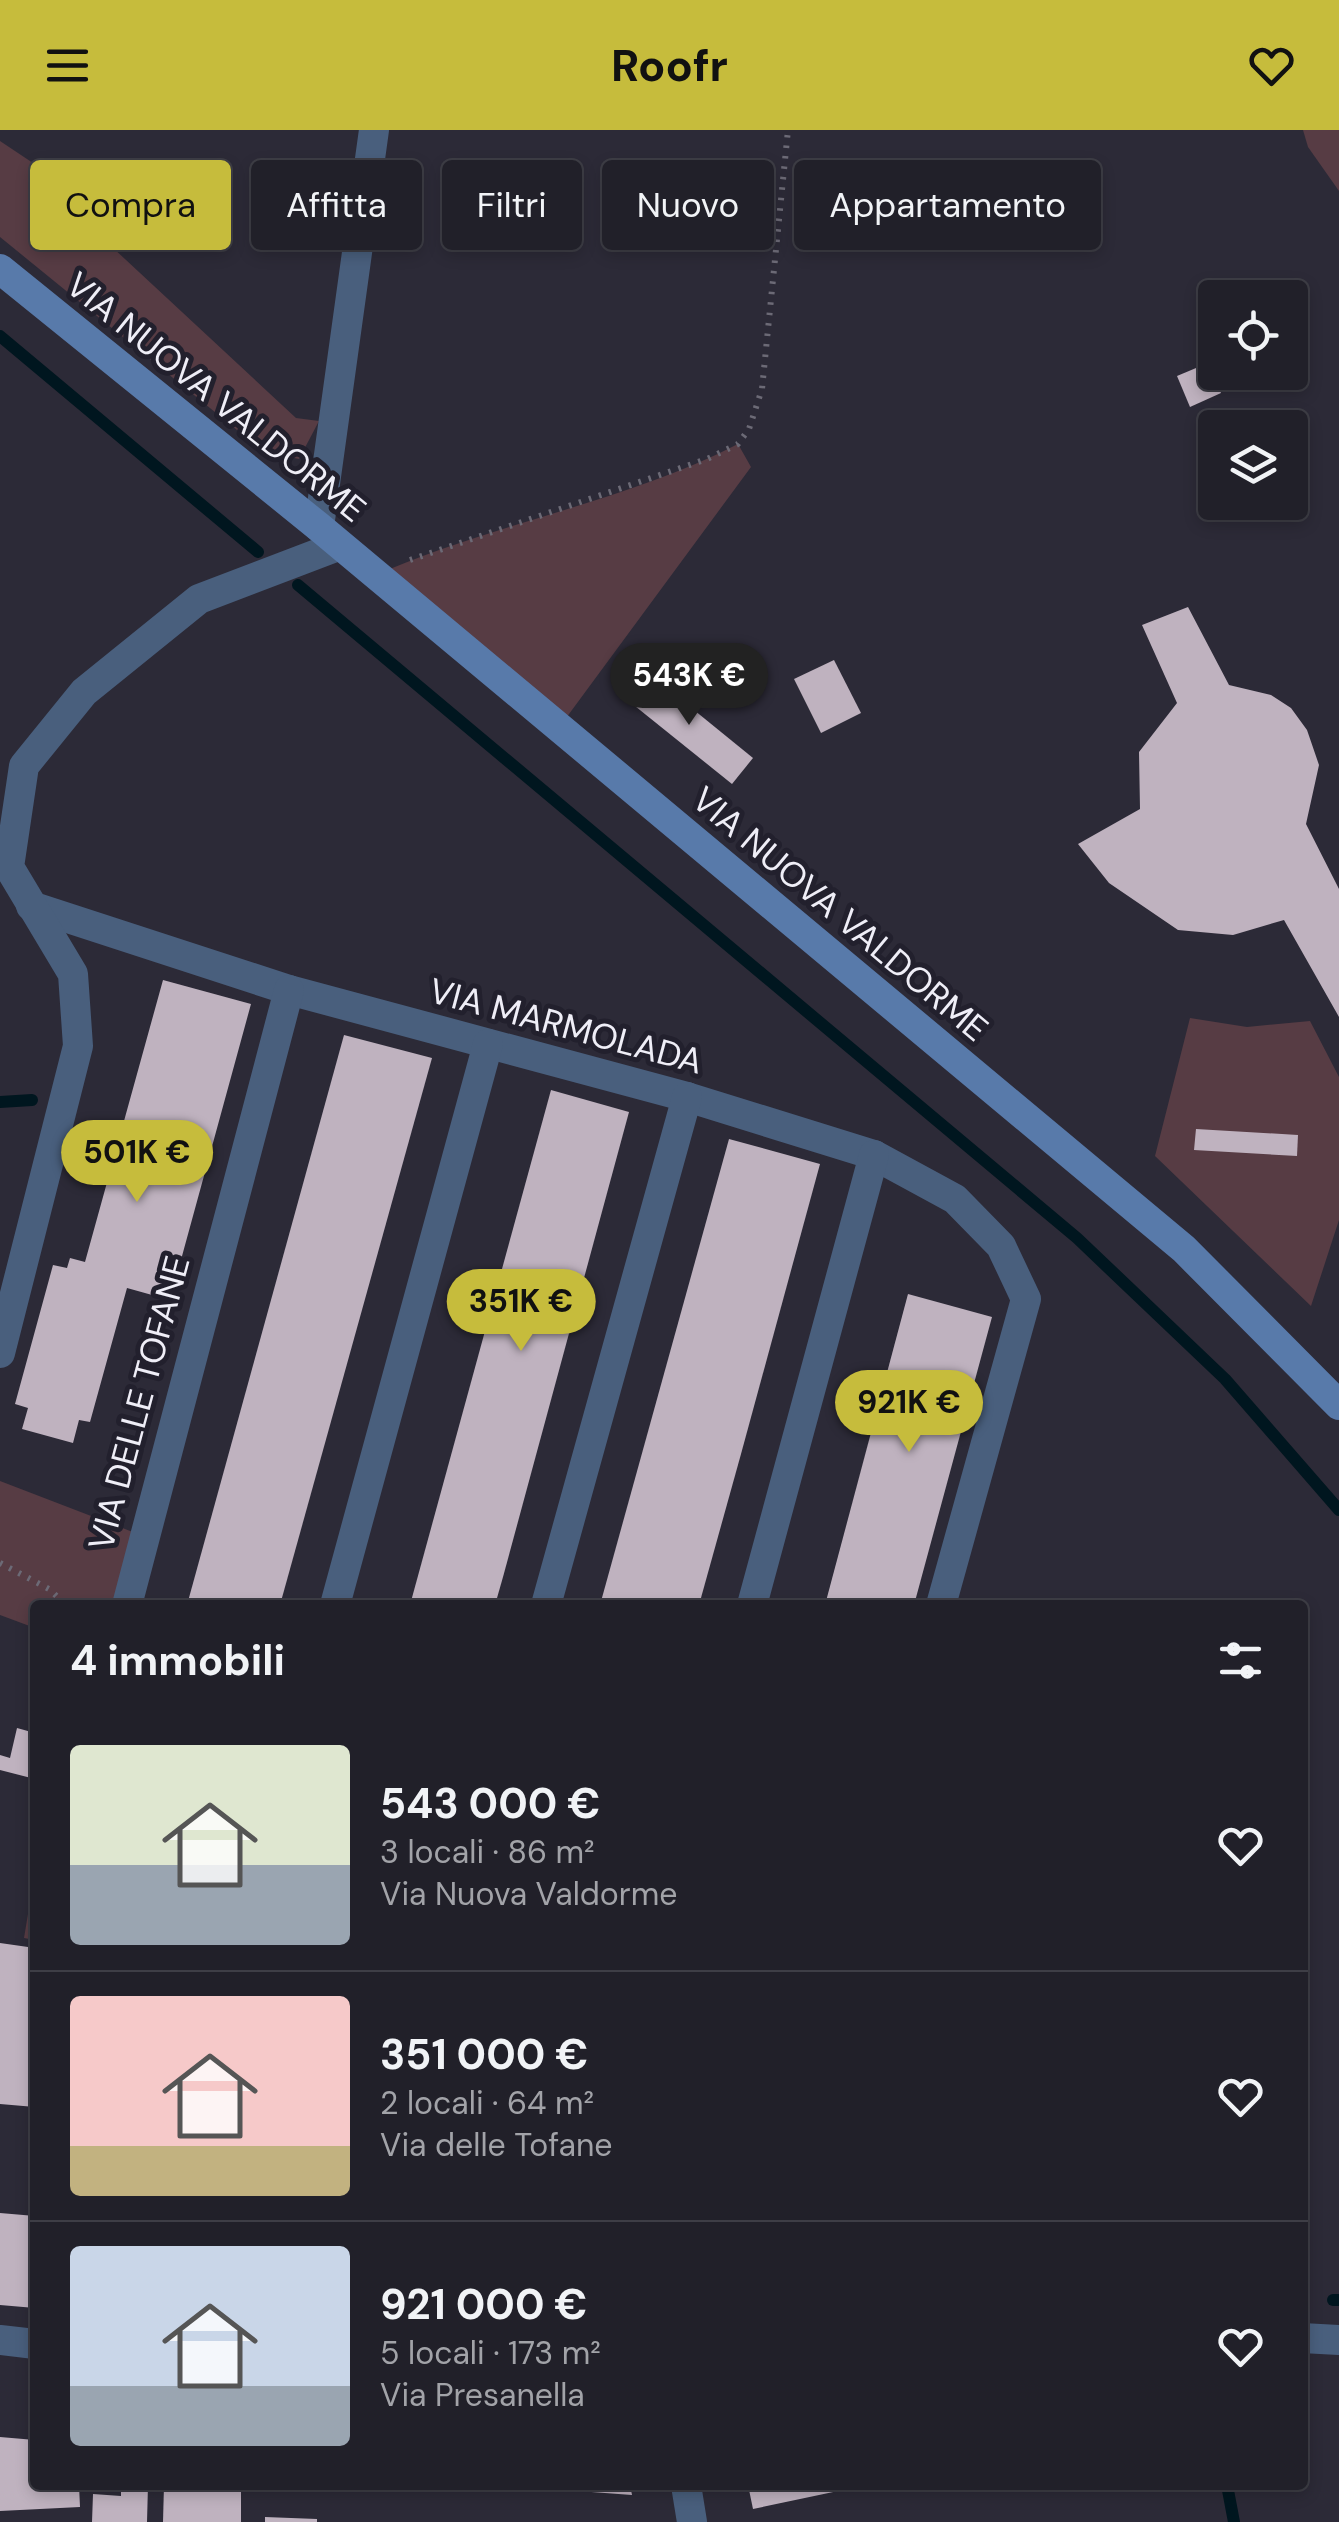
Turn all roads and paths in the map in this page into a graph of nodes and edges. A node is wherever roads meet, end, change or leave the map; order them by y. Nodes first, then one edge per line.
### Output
1 (374, 130) edge
2 (788, 130) edge
3 (0, 269) edge
4 (328, 536) junction
5 (374, 576) junction
6 (31, 906) junction
7 (290, 990) junction
8 (488, 1044) junction
9 (687, 1097) junction
10 (874, 1154) junction
11 (0, 1353) edge
12 (1339, 1404) edge
13 (0, 1563) edge
14 (61, 1600) edge
15 (128, 1600) edge
16 (337, 1600) edge
17 (547, 1600) edge
18 (753, 1600) edge
19 (943, 1600) edge
20 (1308, 2338) edge
21 (0, 2340) edge
22 (1339, 2340) edge
23 (30, 2343) edge
24 (687, 2490) edge
25 (692, 2522) edge

1 - 4 street
2 - 5 path
3 - 4 main road, VIA NUOVA VALDORME
4 - 5 main road, VIA NUOVA VALDORME
4 - 6 street
5 - 12 main road, VIA NUOVA VALDORME
6 - 7 street, VIA MARMOLADA
6 - 11 street
7 - 8 street, VIA MARMOLADA
7 - 15 street, VIA DELLE TOFANE
8 - 9 street, VIA MARMOLADA
8 - 16 street
9 - 10 street, VIA MARMOLADA
9 - 17 street
10 - 18 street
10 - 19 street, VIA MARMOLADA
13 - 14 path
20 - 22 street
21 - 23 street
24 - 25 street

